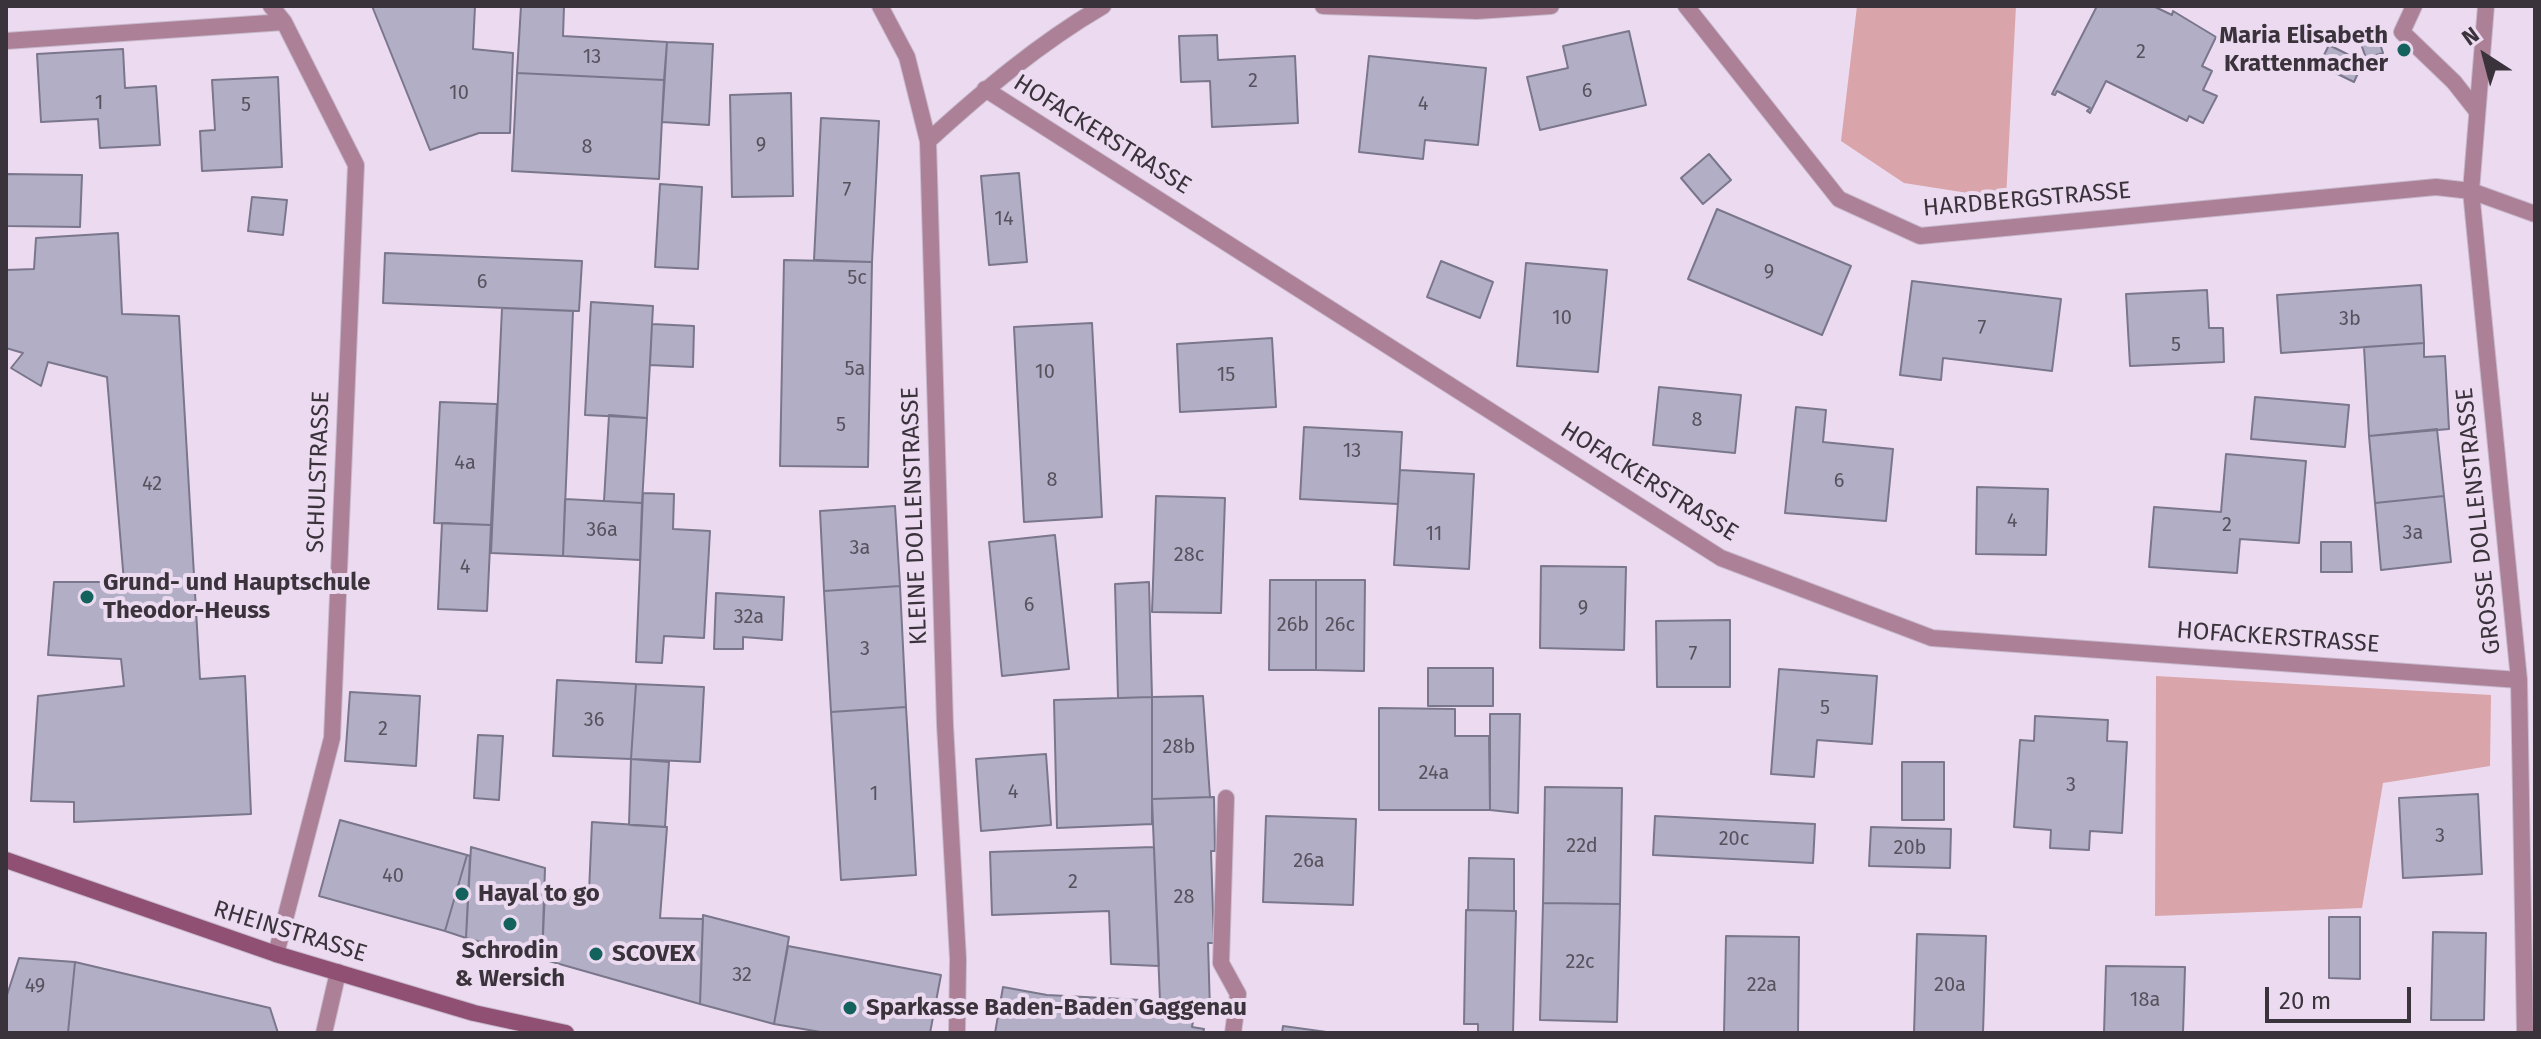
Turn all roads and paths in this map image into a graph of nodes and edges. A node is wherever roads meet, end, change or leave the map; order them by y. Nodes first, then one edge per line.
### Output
1 (271, 6) edge
2 (880, 6) edge
3 (1103, 6) edge
4 (1323, 6) edge
5 (1551, 6) edge
6 (1686, 6) edge
7 (2414, 6) edge
8 (2486, 6) edge
9 (284, 22) junction
10 (6, 41) edge
11 (985, 89) junction
12 (2476, 110) junction
13 (928, 141) junction
14 (2471, 191) junction
15 (2535, 214) edge
16 (2519, 680) junction
17 (1226, 798) dead end
18 (6, 860) edge
19 (276, 954) junction
20 (338, 972) junction
21 (324, 1033) edge
22 (566, 1033) edge
23 (957, 1033) edge
24 (1233, 1033) edge
25 (2525, 1033) edge

1 - 9 street, SCHULSTRASSE
2 - 13 street, KLEINE DOLLENSTRASSE
3 - 11 street
4 - 5 street
6 - 14 street, HARDBERGSTRASSE
7 - 12 street
8 - 12 street, GROSSE DOLLENSTRASSE
9 - 10 street
9 - 19 street, SCHULSTRASSE
11 - 13 street
11 - 16 street, HOFACKERSTRASSE
12 - 14 street, GROSSE DOLLENSTRASSE
13 - 23 street, KLEINE DOLLENSTRASSE
14 - 15 street, HARDBERGSTRASSE
14 - 16 street, GROSSE DOLLENSTRASSE
16 - 25 street, GROSSE DOLLENSTRASSE
17 - 24 street
18 - 19 street, RHEINSTRASSE
19 - 20 street, RHEINSTRASSE
20 - 21 street
20 - 22 street, RHEINSTRASSE

